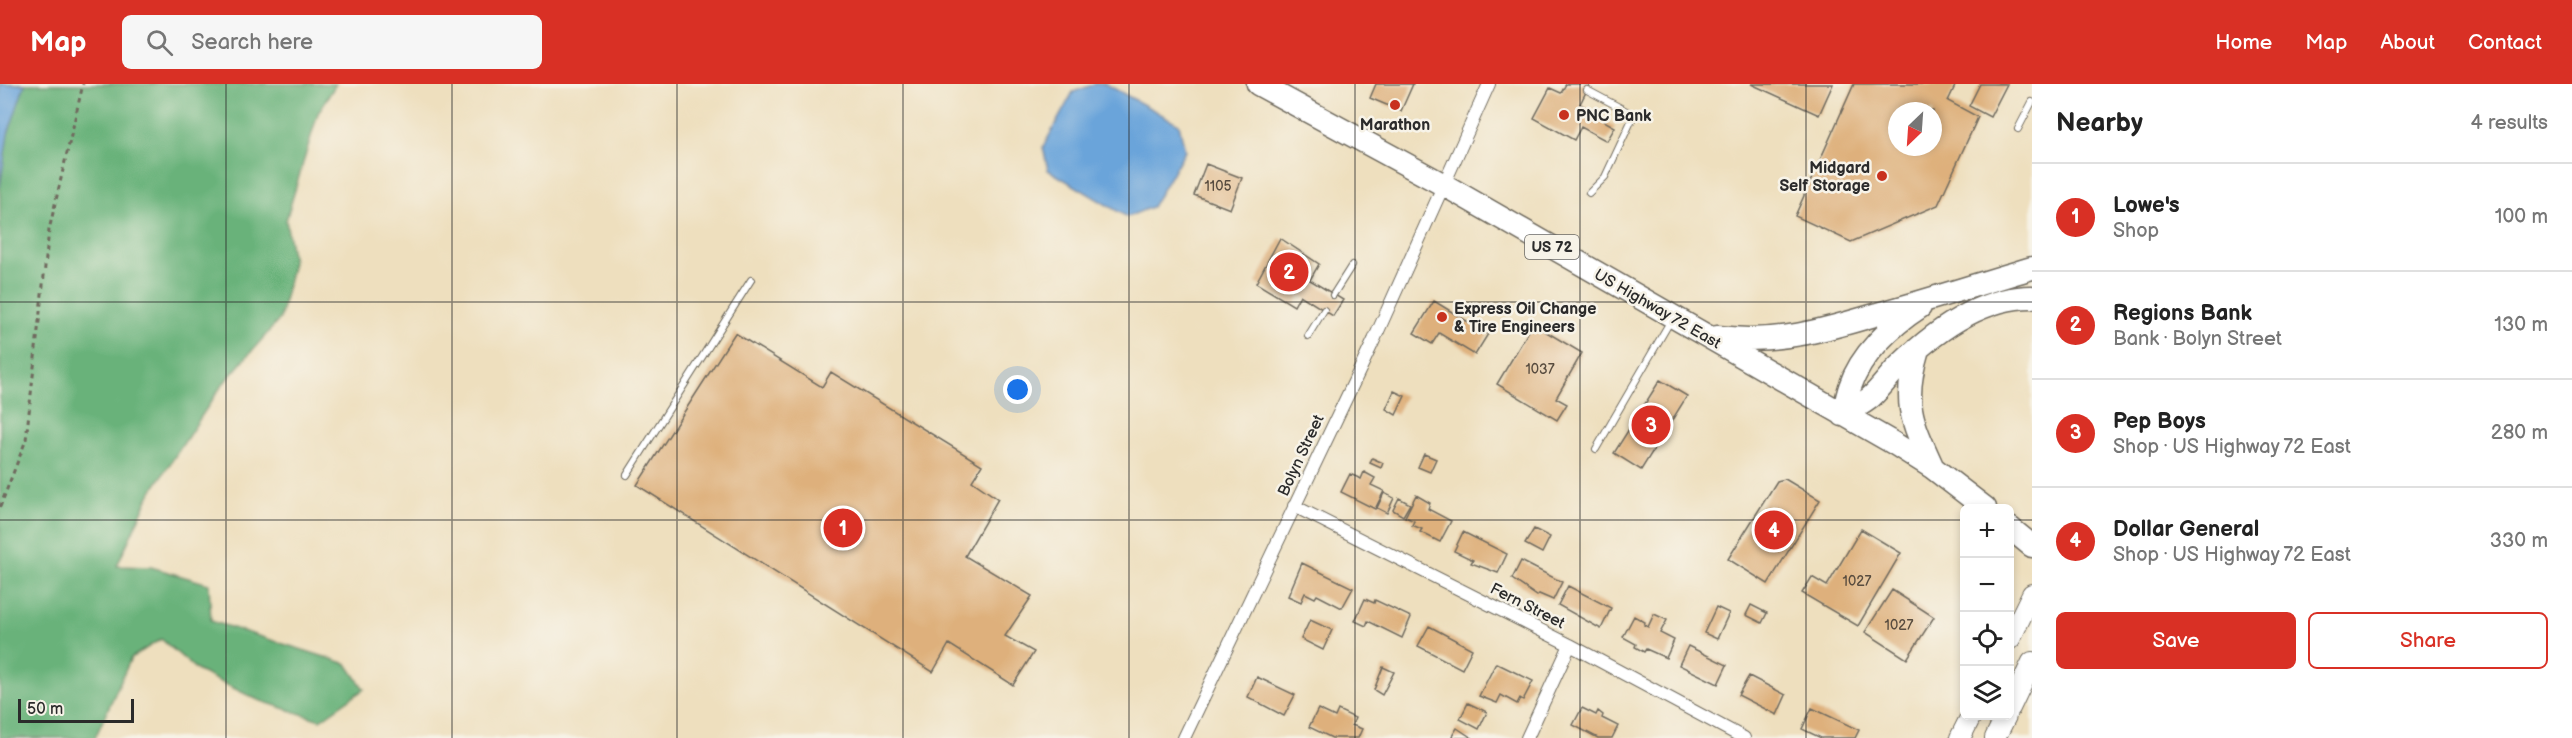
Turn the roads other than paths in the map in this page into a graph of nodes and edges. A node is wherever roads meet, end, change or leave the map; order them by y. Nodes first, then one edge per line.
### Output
1 (1260, 84) edge
2 (1489, 84) edge
3 (1587, 90) dead end
4 (2032, 102) edge
5 (2019, 129) dead end
6 (1443, 185) junction
7 (1589, 193) dead end
8 (1352, 265) dead end
9 (2032, 268) edge
10 (751, 280) dead end
11 (1333, 295) dead end
12 (2032, 297) edge
13 (1933, 299) junction
14 (1324, 310) dead end
15 (1673, 317) junction
16 (1308, 336) dead end
17 (1707, 336) junction
18 (1918, 349) junction
19 (1843, 415) junction
20 (1596, 449) dead end
21 (1932, 468) junction
22 (627, 475) dead end
23 (1980, 504) edge
24 (1294, 507) junction
25 (2032, 594) edge
26 (2014, 631) edge
27 (1570, 645) junction
28 (2032, 662) edge
29 (2014, 700) edge
30 (1969, 720) edge
31 (2004, 720) edge
32 (1184, 738) edge
33 (1527, 738) edge
34 (1744, 738) edge
35 (1960, 738) edge
36 (1995, 738) edge

1 - 6 highway, US Highway 72 East / US 72
2 - 6 street, Bolyn Street
3 - 7 lane
4 - 5 lane
6 - 15 highway, US Highway 72 East / US 72
6 - 24 street, Bolyn Street
8 - 11 lane
9 - 13 highway
10 - 22 lane
12 - 18 highway
13 - 17 highway
13 - 19 highway
14 - 16 lane
15 - 17 highway, US Highway 72 East / US 72
15 - 20 lane
17 - 19 highway, US Highway 72 East / US 72
18 - 19 highway
18 - 21 highway
19 - 21 highway, US Highway 72 East / US 72
21 - 23 highway, US Highway 72 East / US 72
24 - 27 street, Fern Street
24 - 32 street, Bolyn Street
25 - 26 main road
27 - 33 street
27 - 34 street, Fern Street
28 - 29 main road
30 - 35 main road
31 - 36 main road

